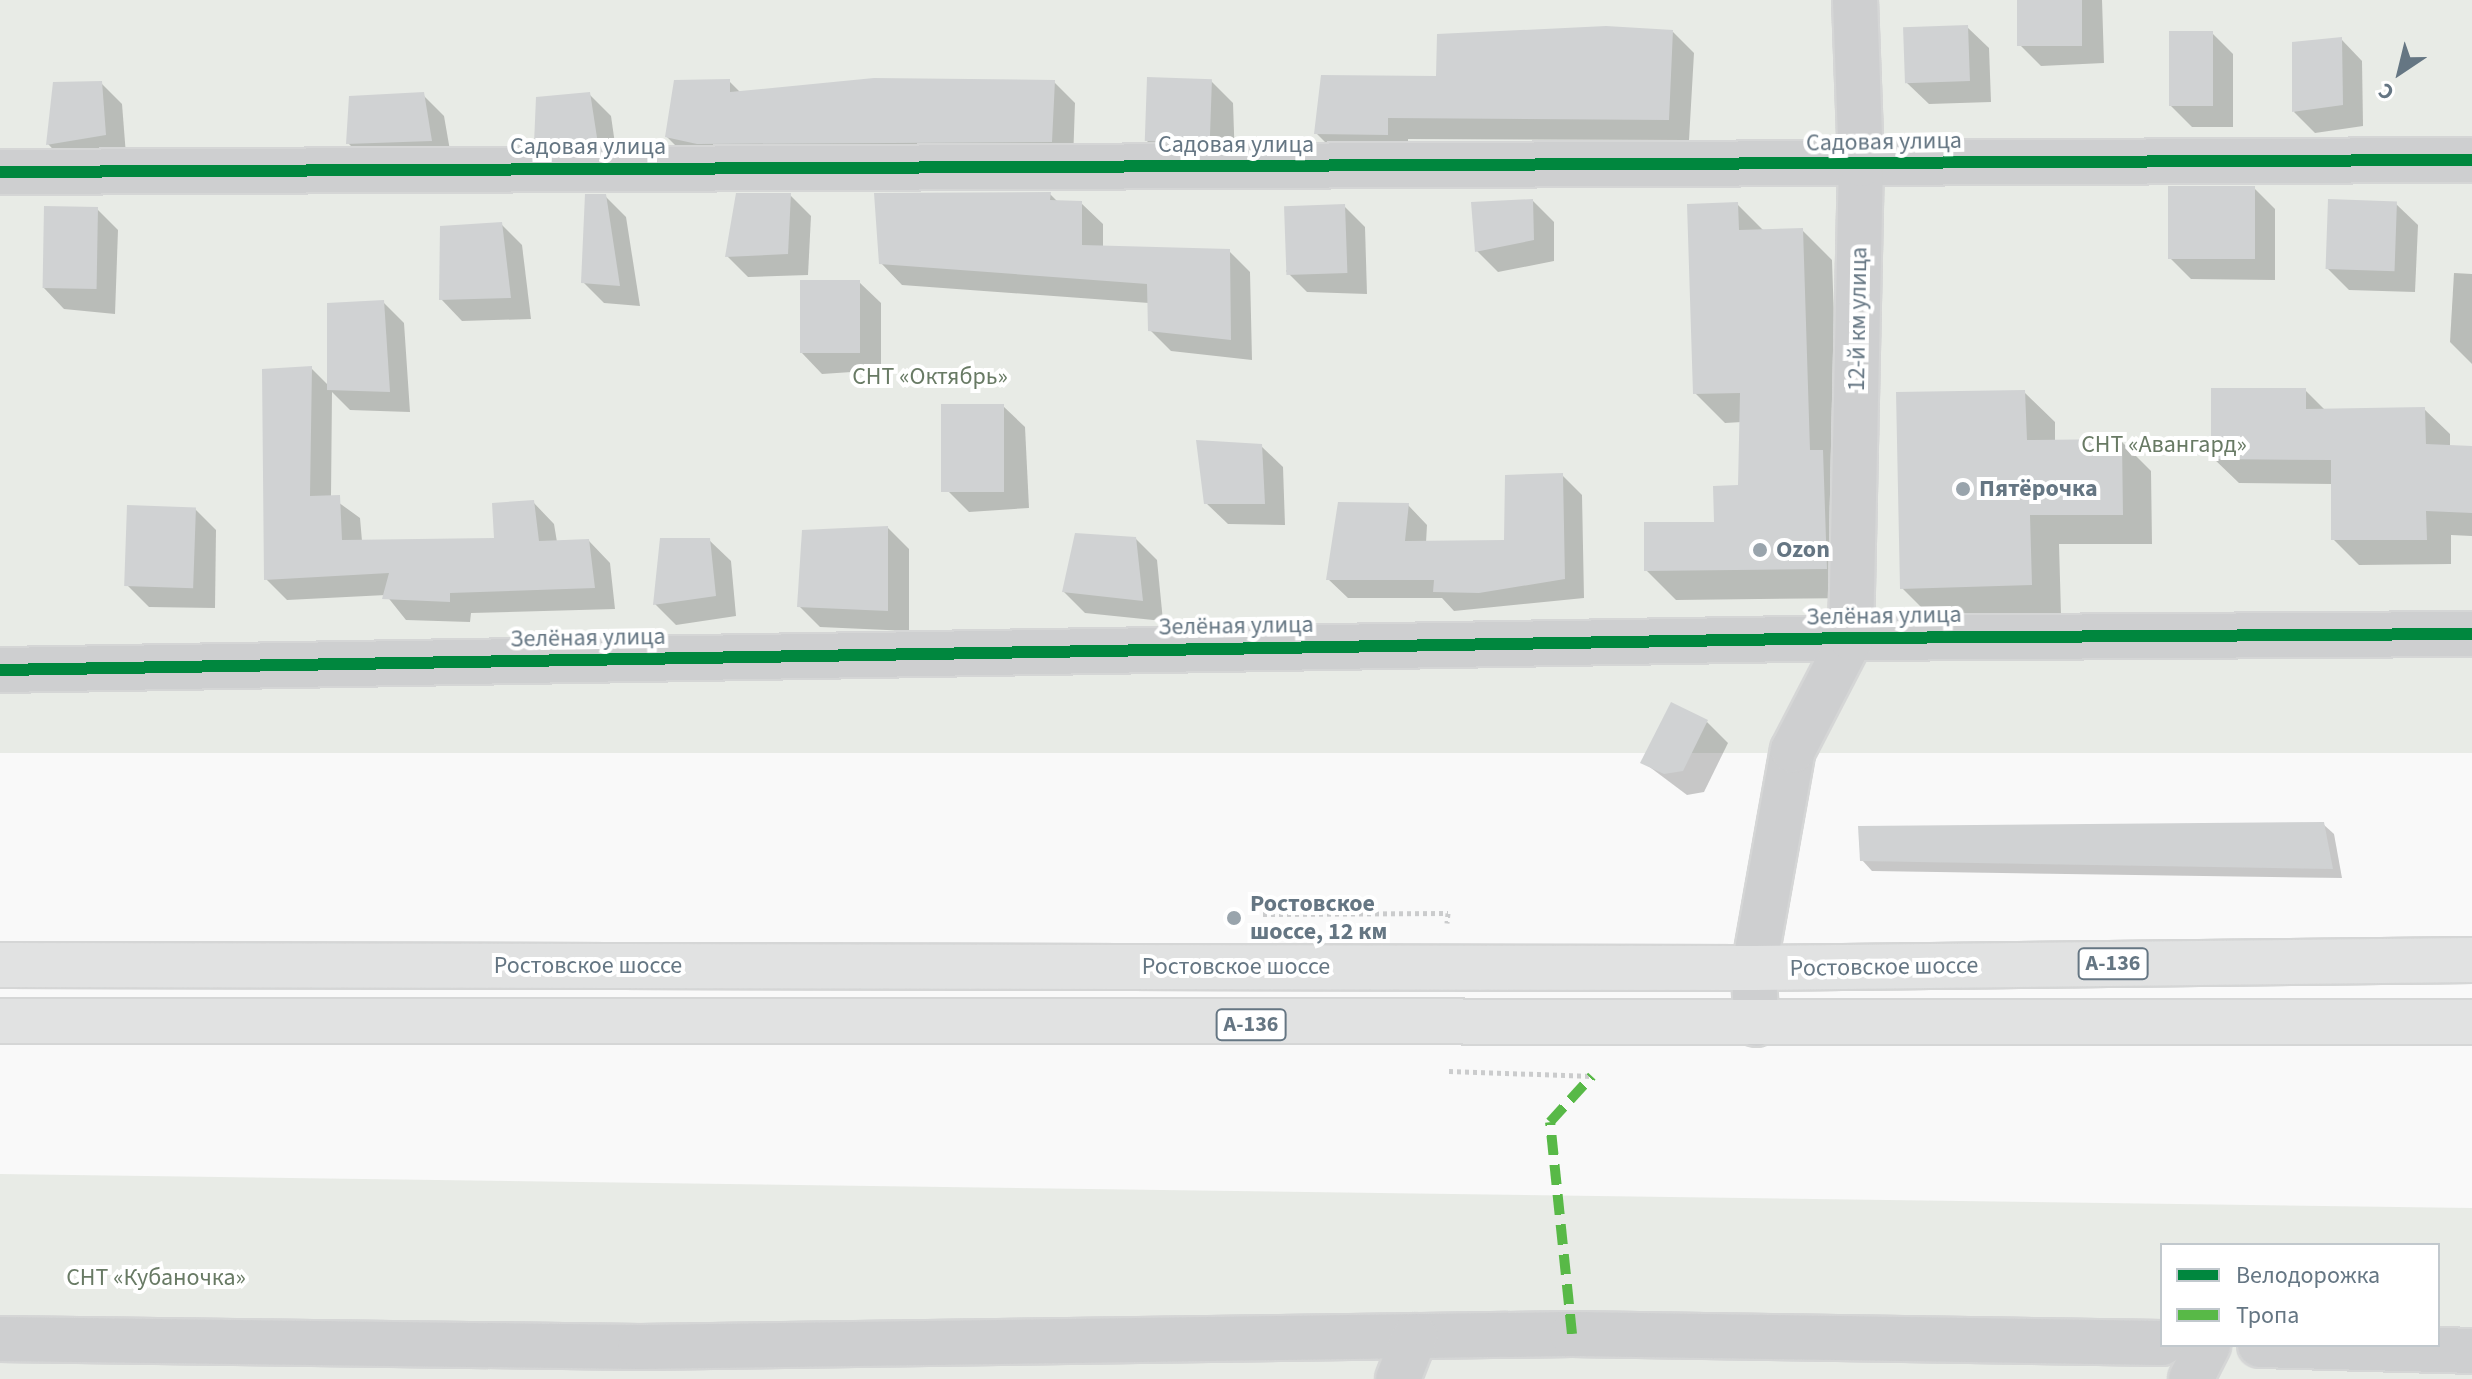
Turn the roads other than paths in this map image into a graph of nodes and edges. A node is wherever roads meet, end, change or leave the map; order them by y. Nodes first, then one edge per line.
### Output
1 (1855, 0) edge
2 (2472, 160) edge
3 (1861, 164) junction
4 (0, 172) edge
5 (2472, 634) edge
6 (1851, 638) junction
7 (0, 670) edge
8 (2472, 960) edge
9 (0, 965) edge
10 (1754, 968) junction
11 (0, 1021) edge
12 (2472, 1022) edge
13 (1756, 1024) junction
14 (1415, 1336) junction
15 (0, 1339) edge
16 (1827, 1342) junction
17 (2160, 1343) edge
18 (2207, 1347) edge
19 (2331, 1347) edge
20 (2472, 1351) edge
21 (257, 1360) edge
22 (1030, 1360) edge
23 (633, 1363) edge
24 (1398, 1379) edge
25 (1806, 1379) edge
26 (2191, 1379) edge

1 - 3 street, 12-й км улица
2 - 3 street, Садовая улица
3 - 4 street, Садовая улица
3 - 6 street, 12-й км улица
5 - 6 street, Зелёная улица
6 - 7 street, Зелёная улица
6 - 10 street
8 - 10 highway, Ростовское шоссе / А-136
9 - 10 highway, Ростовское шоссе / А-136
10 - 13 street
11 - 13 highway, А-136
12 - 13 highway, А-136
14 - 16 street
14 - 22 street
14 - 24 street
15 - 21 street
16 - 17 street
16 - 25 street
18 - 26 street
19 - 20 street
21 - 23 street
22 - 23 street

